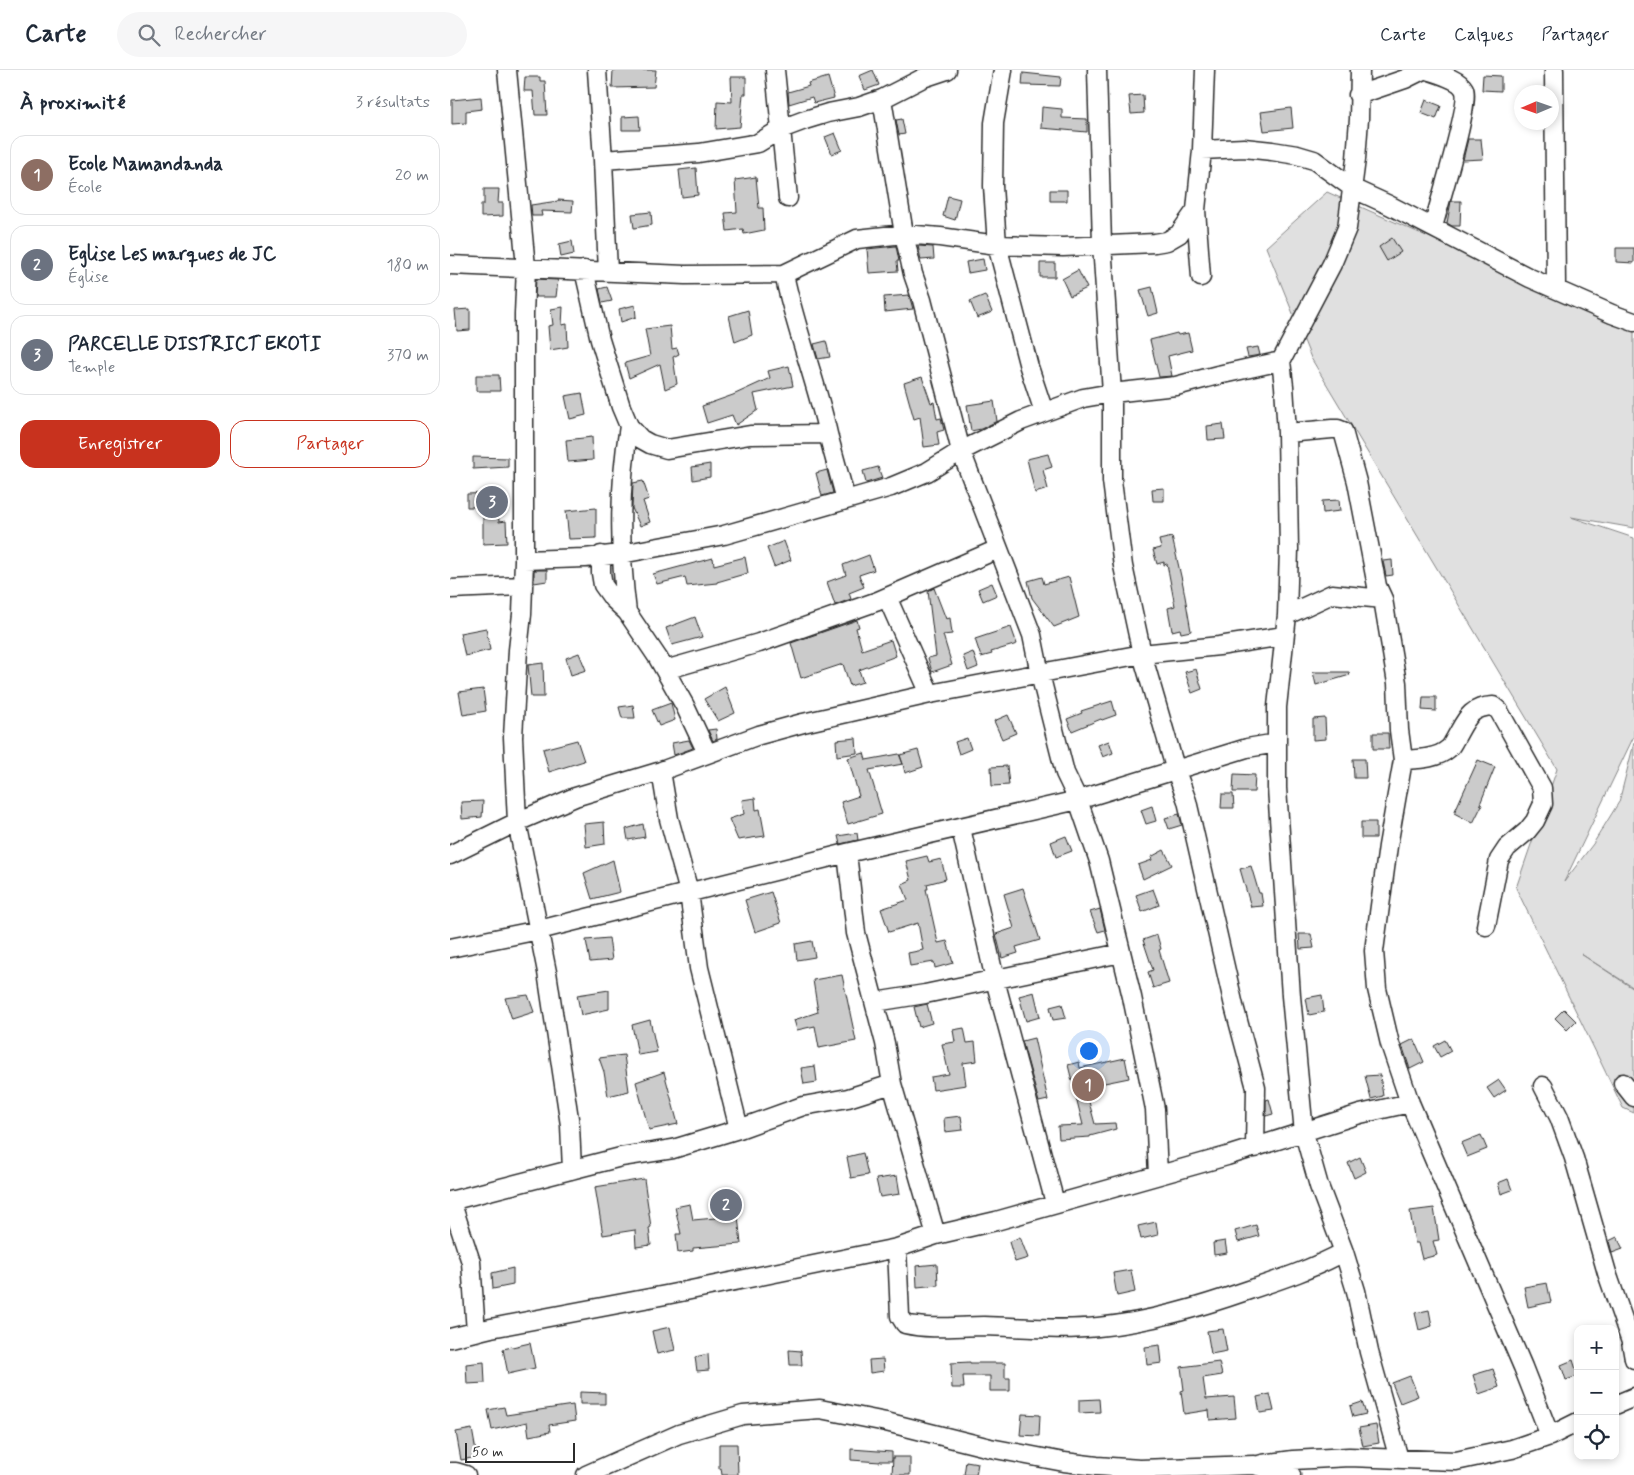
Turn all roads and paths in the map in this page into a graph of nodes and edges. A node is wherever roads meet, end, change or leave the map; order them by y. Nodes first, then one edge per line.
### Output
1 (507, 70) edge
2 (597, 70) edge
3 (775, 70) edge
4 (947, 70) edge
5 (1003, 70) edge
6 (1097, 70) edge
7 (1205, 70) edge
8 (1360, 70) edge
9 (1422, 70) edge
10 (1427, 70) edge
11 (1554, 70) edge
12 (1358, 95) junction
13 (882, 99) junction
14 (781, 129) junction
15 (1202, 150) junction
16 (603, 160) junction
17 (1354, 189) junction
18 (788, 198) dead end
19 (1196, 210) junction
20 (1433, 227) junction
21 (904, 234) junction
22 (1102, 244) junction
23 (997, 245) junction
24 (450, 265) edge
25 (526, 267) junction
26 (584, 270) junction
27 (608, 272) junction
28 (784, 274) junction
29 (1200, 277) dead end
30 (1556, 288) junction
31 (1634, 322) edge
32 (1281, 361) junction
33 (1112, 393) junction
34 (1044, 412) junction
35 (630, 426) junction
36 (1287, 432) junction
37 (828, 434) junction
38 (961, 451) junction
39 (846, 500) junction
40 (998, 549) junction
41 (620, 554) junction
42 (600, 555) junction
43 (524, 560) junction
44 (523, 586) junction
45 (450, 589) edge
46 (887, 597) junction
47 (1383, 599) junction
48 (627, 612) junction
49 (1287, 615) junction
50 (1284, 636) junction
51 (1142, 654) junction
52 (665, 670) junction
53 (1040, 674) junction
54 (930, 694) junction
55 (1277, 743) junction
56 (707, 753) junction
57 (1403, 760) junction
58 (661, 771) junction
59 (1176, 772) junction
60 (1078, 800) junction
61 (517, 822) junction
62 (961, 828) junction
63 (846, 853) junction
64 (450, 855) edge
65 (688, 892) junction
66 (1486, 926) dead end
67 (539, 930) junction
68 (450, 948) edge
69 (1121, 953) junction
70 (995, 980) junction
71 (875, 1002) junction
72 (892, 1084) junction
73 (1542, 1086) dead end
74 (1410, 1104) junction
75 (739, 1129) junction
76 (1304, 1133) junction
77 (1255, 1148) junction
78 (572, 1170) junction
79 (1158, 1175) junction
80 (450, 1201) edge
81 (1055, 1203) junction
82 (936, 1235) junction
83 (897, 1248) junction
84 (1344, 1252) junction
85 (476, 1332) junction
86 (450, 1338) edge
87 (1634, 1359) edge
88 (1634, 1397) edge
89 (1619, 1403) edge
90 (1574, 1424) edge
91 (1550, 1436) junction
92 (1399, 1459) junction
93 (1254, 1465) junction
94 (450, 1472) edge
95 (466, 1475) edge
96 (586, 1475) edge
97 (1291, 1475) edge

1 - 25 street
2 - 16 street
3 - 14 street
4 - 13 street
5 - 23 street
6 - 22 street
7 - 15 street
8 - 12 street
9 - 12 street
10 - 20 street
11 - 30 street
12 - 17 street
13 - 14 street
13 - 21 street
14 - 16 street
14 - 18 street
15 - 17 street
15 - 19 street
16 - 27 street
17 - 20 street
17 - 32 street
19 - 22 street
19 - 29 street
20 - 30 street
21 - 23 street
21 - 28 street
21 - 38 street
22 - 23 street
22 - 33 street
23 - 34 street
24 - 25 street
25 - 26 street
25 - 43 street
26 - 27 street
26 - 35 street
27 - 28 street
28 - 37 street
30 - 31 street
32 - 33 street
32 - 36 street
33 - 34 street
33 - 51 street
34 - 38 street
35 - 37 street
35 - 41 street
36 - 47 street
36 - 49 street
37 - 39 street
38 - 39 street
38 - 40 street
39 - 41 street
40 - 46 street
40 - 53 street
41 - 42 street
41 - 48 street
42 - 43 street
42 - 48 street
43 - 44 street
44 - 45 street
44 - 61 street
46 - 52 street
46 - 54 street
47 - 49 street
47 - 57 street
48 - 52 street
49 - 50 street
50 - 51 street
50 - 55 street
51 - 53 street
51 - 59 street
52 - 56 street
53 - 54 street
53 - 60 street
54 - 56 street
55 - 59 street
55 - 76 street
56 - 58 street
57 - 66 street
57 - 74 street
58 - 61 street
58 - 65 street
59 - 60 street
59 - 77 street
60 - 62 street
60 - 69 street
61 - 64 street
61 - 67 street
62 - 63 street
62 - 70 street
63 - 65 street
63 - 71 street
65 - 67 street
65 - 75 street
67 - 68 street
67 - 78 street
69 - 70 street
69 - 79 street
70 - 71 street
70 - 81 street
71 - 72 street
72 - 75 street
72 - 82 street
73 - 87 street
74 - 76 street
74 - 91 street
75 - 78 street
76 - 77 street
76 - 84 street
77 - 79 street
78 - 80 street
79 - 81 street
80 - 85 street
81 - 82 street
82 - 83 street
83 - 84 street
83 - 85 street
84 - 92 street
85 - 86 street
88 - 89 street
90 - 91 street
91 - 92 street
92 - 93 street
93 - 96 street
93 - 97 street
94 - 95 street

